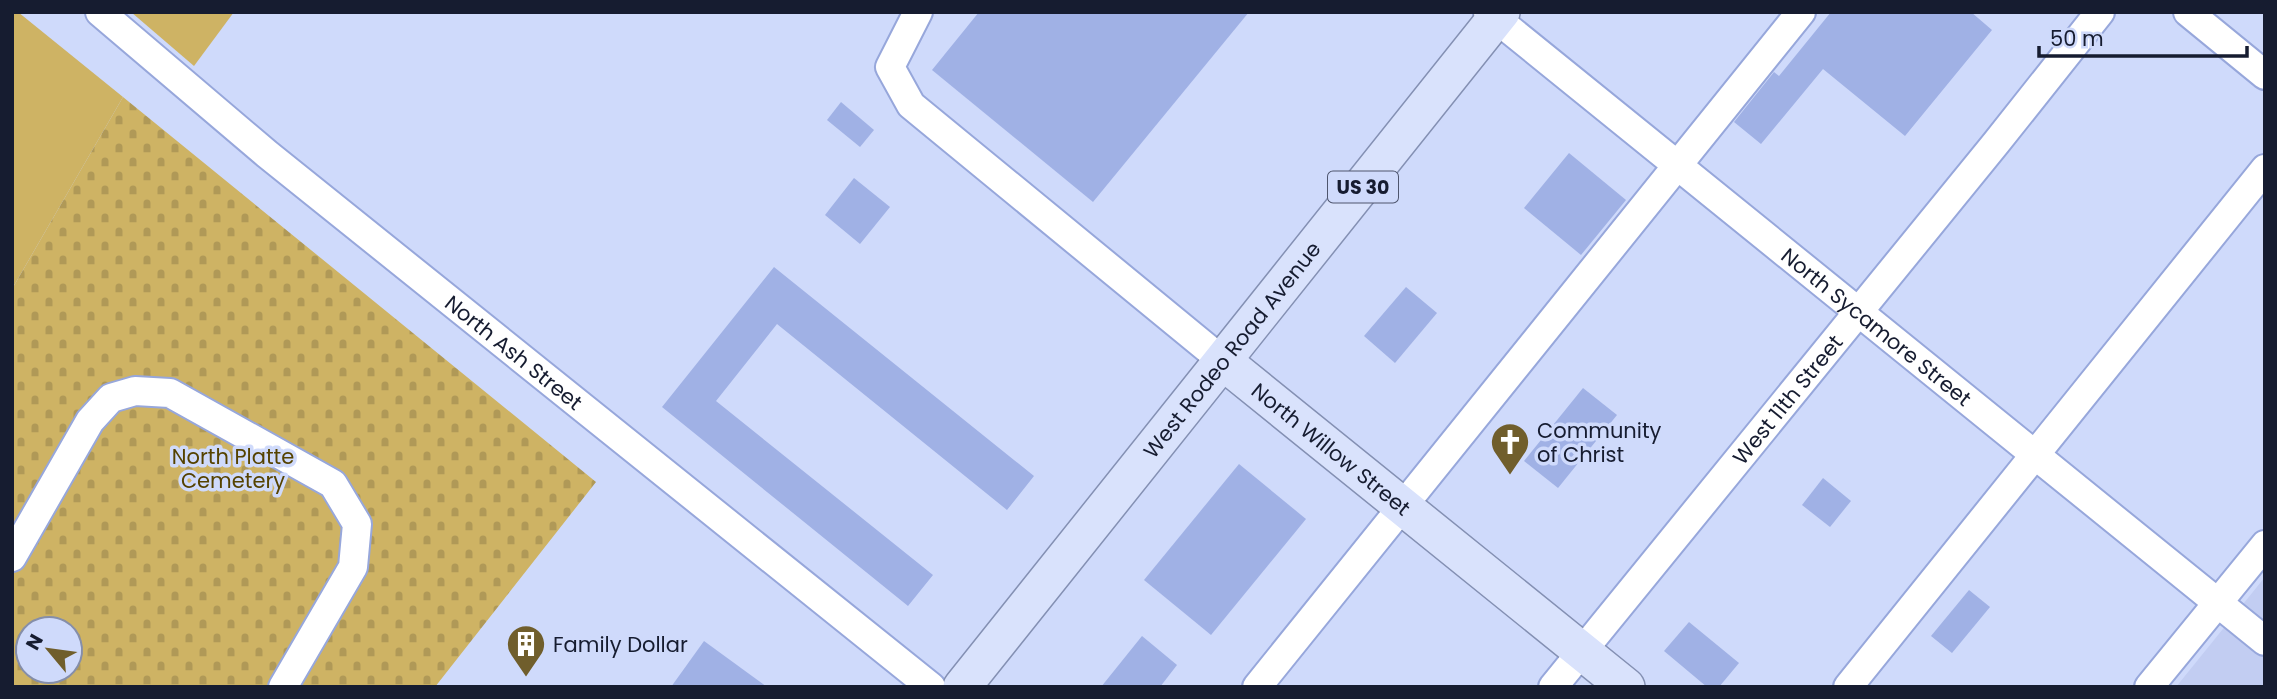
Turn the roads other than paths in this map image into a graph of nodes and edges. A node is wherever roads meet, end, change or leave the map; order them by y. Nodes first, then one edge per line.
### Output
1 (100, 12) edge
2 (918, 12) edge
3 (1801, 12) edge
4 (2099, 12) edge
5 (2188, 12) edge
6 (1495, 14) edge
7 (2265, 75) edge
8 (1677, 165) junction
9 (2265, 169) edge
10 (1857, 312) junction
11 (1224, 362) junction
12 (2035, 456) junction
13 (1402, 506) junction
14 (2265, 545) edge
15 (12, 557) edge
16 (2218, 603) junction
17 (2265, 641) edge
18 (1582, 651) junction
19 (283, 687) edge
20 (931, 687) edge
21 (962, 687) edge
22 (1257, 687) edge
23 (1553, 687) edge
24 (1626, 687) edge
25 (1848, 687) edge
26 (2149, 687) edge

1 - 20 street, North Ash Street
2 - 11 street, North Willow Street
3 - 8 street
4 - 10 street, West 11th Street
5 - 7 street
6 - 8 street, North Sycamore Street
6 - 11 main road, West Rodeo Road Avenue / US 30
8 - 10 street, North Sycamore Street
8 - 13 street
9 - 12 street
10 - 12 street, North Sycamore Street
10 - 18 street, West 11th Street
11 - 13 main road, North Willow Street
11 - 21 main road, West Rodeo Road Avenue / US 30
12 - 16 street, North Sycamore Street
12 - 25 street
13 - 18 main road, North Willow Street
13 - 22 street
14 - 16 street
15 - 19 street
16 - 17 street, North Sycamore Street
16 - 26 street
18 - 23 street, West 11th Street
18 - 24 main road, North Willow Street

